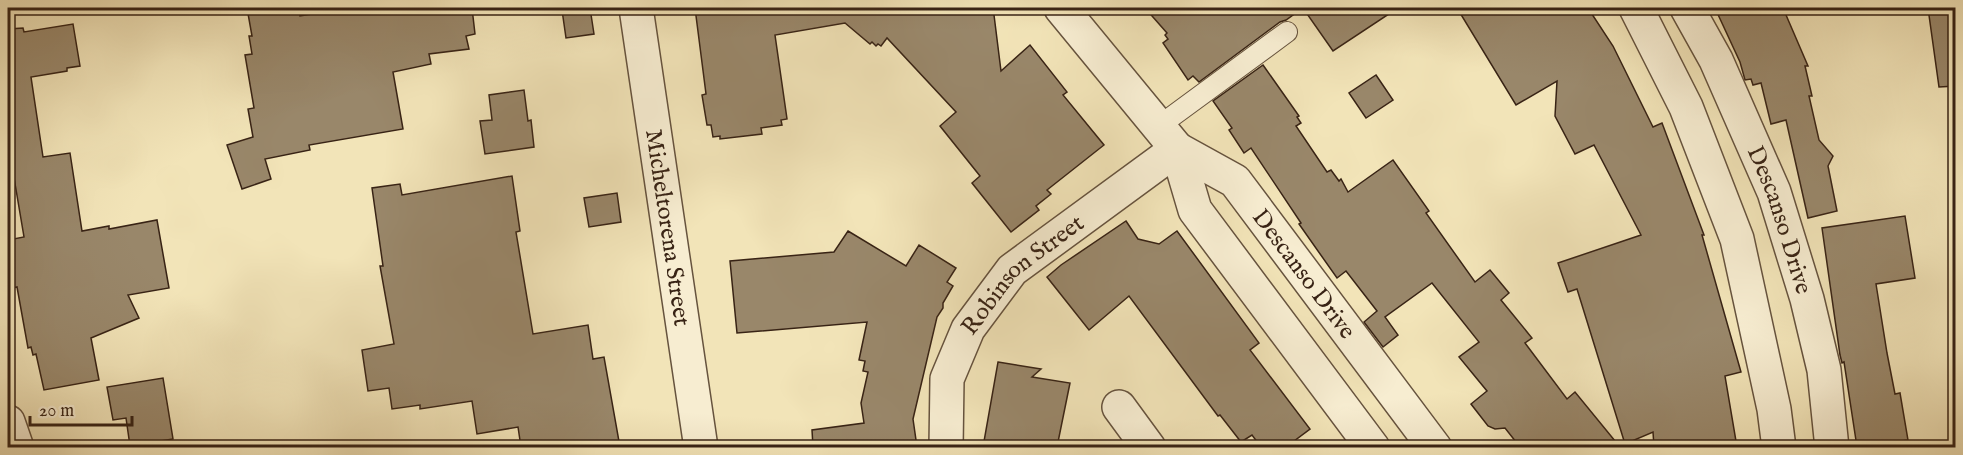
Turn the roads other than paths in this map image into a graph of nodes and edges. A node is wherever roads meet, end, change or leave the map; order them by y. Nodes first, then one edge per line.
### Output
1 (636, 8) edge
2 (1062, 8) edge
3 (1635, 8) edge
4 (1687, 8) edge
5 (1287, 32) dead end
6 (1168, 138) junction
7 (1119, 407) dead end
8 (8, 422) edge
9 (17, 447) edge
10 (701, 447) edge
11 (946, 447) edge
12 (1149, 447) edge
13 (1373, 447) edge
14 (1436, 447) edge
15 (1779, 447) edge
16 (1832, 447) edge

1 - 10 street, Micheltorena Street
2 - 6 street, Descanso Drive
3 - 15 street, Descanso Drive
4 - 16 street, Descanso Drive
5 - 6 lane
6 - 11 street, Robinson Street
6 - 13 street, Descanso Drive
6 - 14 street, Descanso Drive
7 - 12 street
8 - 9 street

